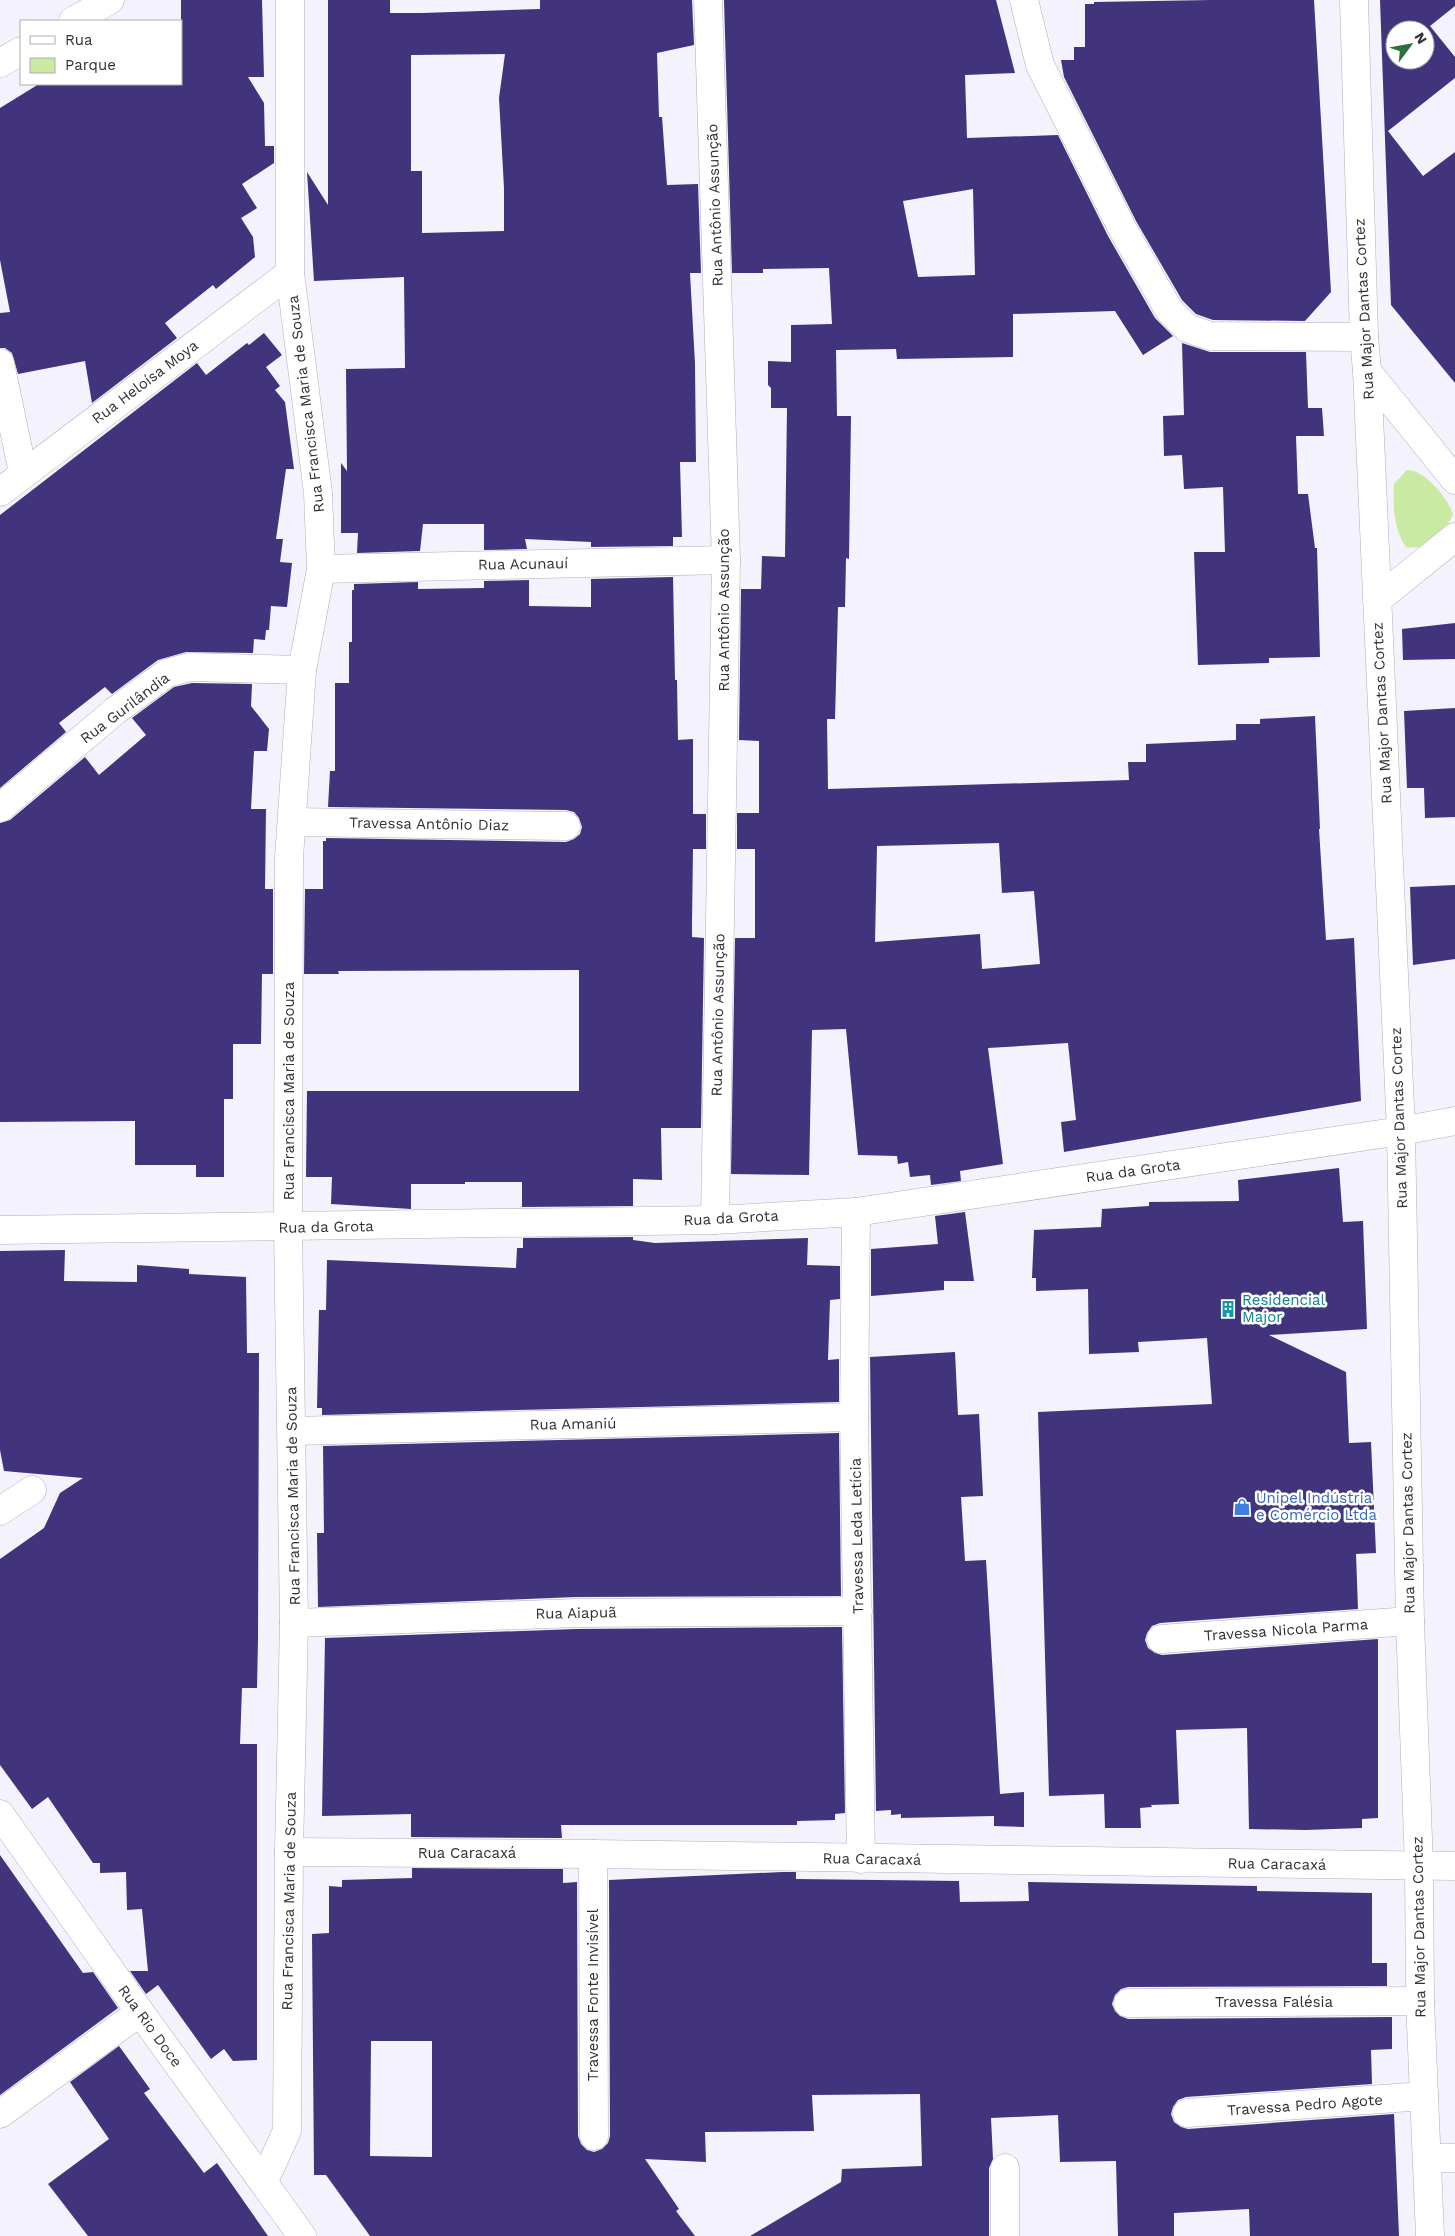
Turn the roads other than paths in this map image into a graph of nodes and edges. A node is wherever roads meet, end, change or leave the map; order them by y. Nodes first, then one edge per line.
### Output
1 (110, 0) edge
2 (290, 0) edge
3 (708, 0) edge
4 (1024, 0) edge
5 (1354, 0) edge
6 (75, 20) edge
7 (20, 52) edge
8 (0, 63) edge
9 (290, 273) junction
10 (1364, 337) junction
11 (0, 363) edge
12 (1367, 371) junction
13 (23, 473) junction
14 (1455, 480) edge
15 (0, 492) edge
16 (1455, 537) edge
17 (726, 560) junction
18 (321, 569) junction
19 (1377, 600) junction
20 (302, 670) junction
21 (0, 808) edge
22 (292, 822) junction
23 (566, 826) dead end
24 (1455, 1120) edge
25 (1401, 1131) junction
26 (856, 1212) junction
27 (714, 1220) junction
28 (288, 1228) junction
29 (0, 1230) edge
30 (854, 1417) junction
31 (293, 1431) junction
32 (32, 1490) dead end
33 (0, 1511) edge
34 (858, 1612) junction
35 (1410, 1621) junction
36 (294, 1623) junction
37 (1161, 1639) dead end
38 (0, 1814) edge
39 (289, 1852) junction
40 (593, 1854) junction
41 (861, 1859) junction
42 (1419, 1866) junction
43 (1455, 1866) edge
44 (1420, 2001) junction
45 (1128, 2003) dead end
46 (140, 2012) junction
47 (1424, 2096) junction
48 (0, 2114) edge
49 (1187, 2114) dead end
50 (594, 2136) dead end
51 (1427, 2158) junction
52 (1455, 2158) edge
53 (1004, 2168) dead end
54 (264, 2182) junction
55 (302, 2236) edge
56 (1005, 2236) edge
57 (1430, 2236) edge

1 - 6 street
2 - 9 street, Rua Francisca Maria de Souza
3 - 17 street, Rua Antônio Assunção
4 - 10 street
5 - 10 street, Rua Major Dantas Cortez
7 - 8 street
9 - 13 street, Rua Heloísa Moya
9 - 18 street, Rua Francisca Maria de Souza
10 - 12 street, Rua Major Dantas Cortez
11 - 13 street
12 - 14 street
12 - 19 street, Rua Major Dantas Cortez
13 - 15 street, Rua Heloísa Moya
16 - 19 street
17 - 18 street, Rua Acunauí
17 - 27 street, Rua Antônio Assunção
18 - 20 street, Rua Francisca Maria de Souza
19 - 25 street, Rua Major Dantas Cortez
20 - 21 street, Rua Gurilândia
20 - 22 street, Rua Francisca Maria de Souza
22 - 23 street, Travessa Antônio Diaz
22 - 28 street, Rua Francisca Maria de Souza
24 - 25 street, Rua da Grota
25 - 26 street, Rua da Grota
25 - 35 street, Rua Major Dantas Cortez
26 - 27 street, Rua da Grota
26 - 30 street, Travessa Leda Letícia
27 - 28 street, Rua da Grota
28 - 29 street, Rua da Grota
28 - 31 street, Rua Francisca Maria de Souza
30 - 31 street, Rua Amaniú
30 - 34 street, Travessa Leda Letícia
31 - 36 street, Rua Francisca Maria de Souza
32 - 33 street
34 - 36 street, Rua Aiapuã
34 - 41 street, Travessa Leda Letícia
35 - 37 street, Travessa Nicola Parma
35 - 42 street, Rua Major Dantas Cortez
36 - 39 street, Rua Francisca Maria de Souza
38 - 46 street, Rua Rio Doce
39 - 40 street, Rua Caracaxá
39 - 54 street, Rua Francisca Maria de Souza
40 - 41 street, Rua Caracaxá
40 - 50 street, Travessa Fonte Invisível
41 - 42 street, Rua Caracaxá
42 - 43 street, Rua Caracaxá
42 - 44 street, Rua Major Dantas Cortez
44 - 45 street, Travessa Falésia
44 - 47 street, Rua Major Dantas Cortez
46 - 48 street
46 - 54 street, Rua Rio Doce
47 - 49 street, Travessa Pedro Agote
47 - 51 street, Rua Major Dantas Cortez
51 - 52 street
51 - 57 street, Rua Major Dantas Cortez
53 - 56 street
54 - 55 street, Rua Rio Doce

